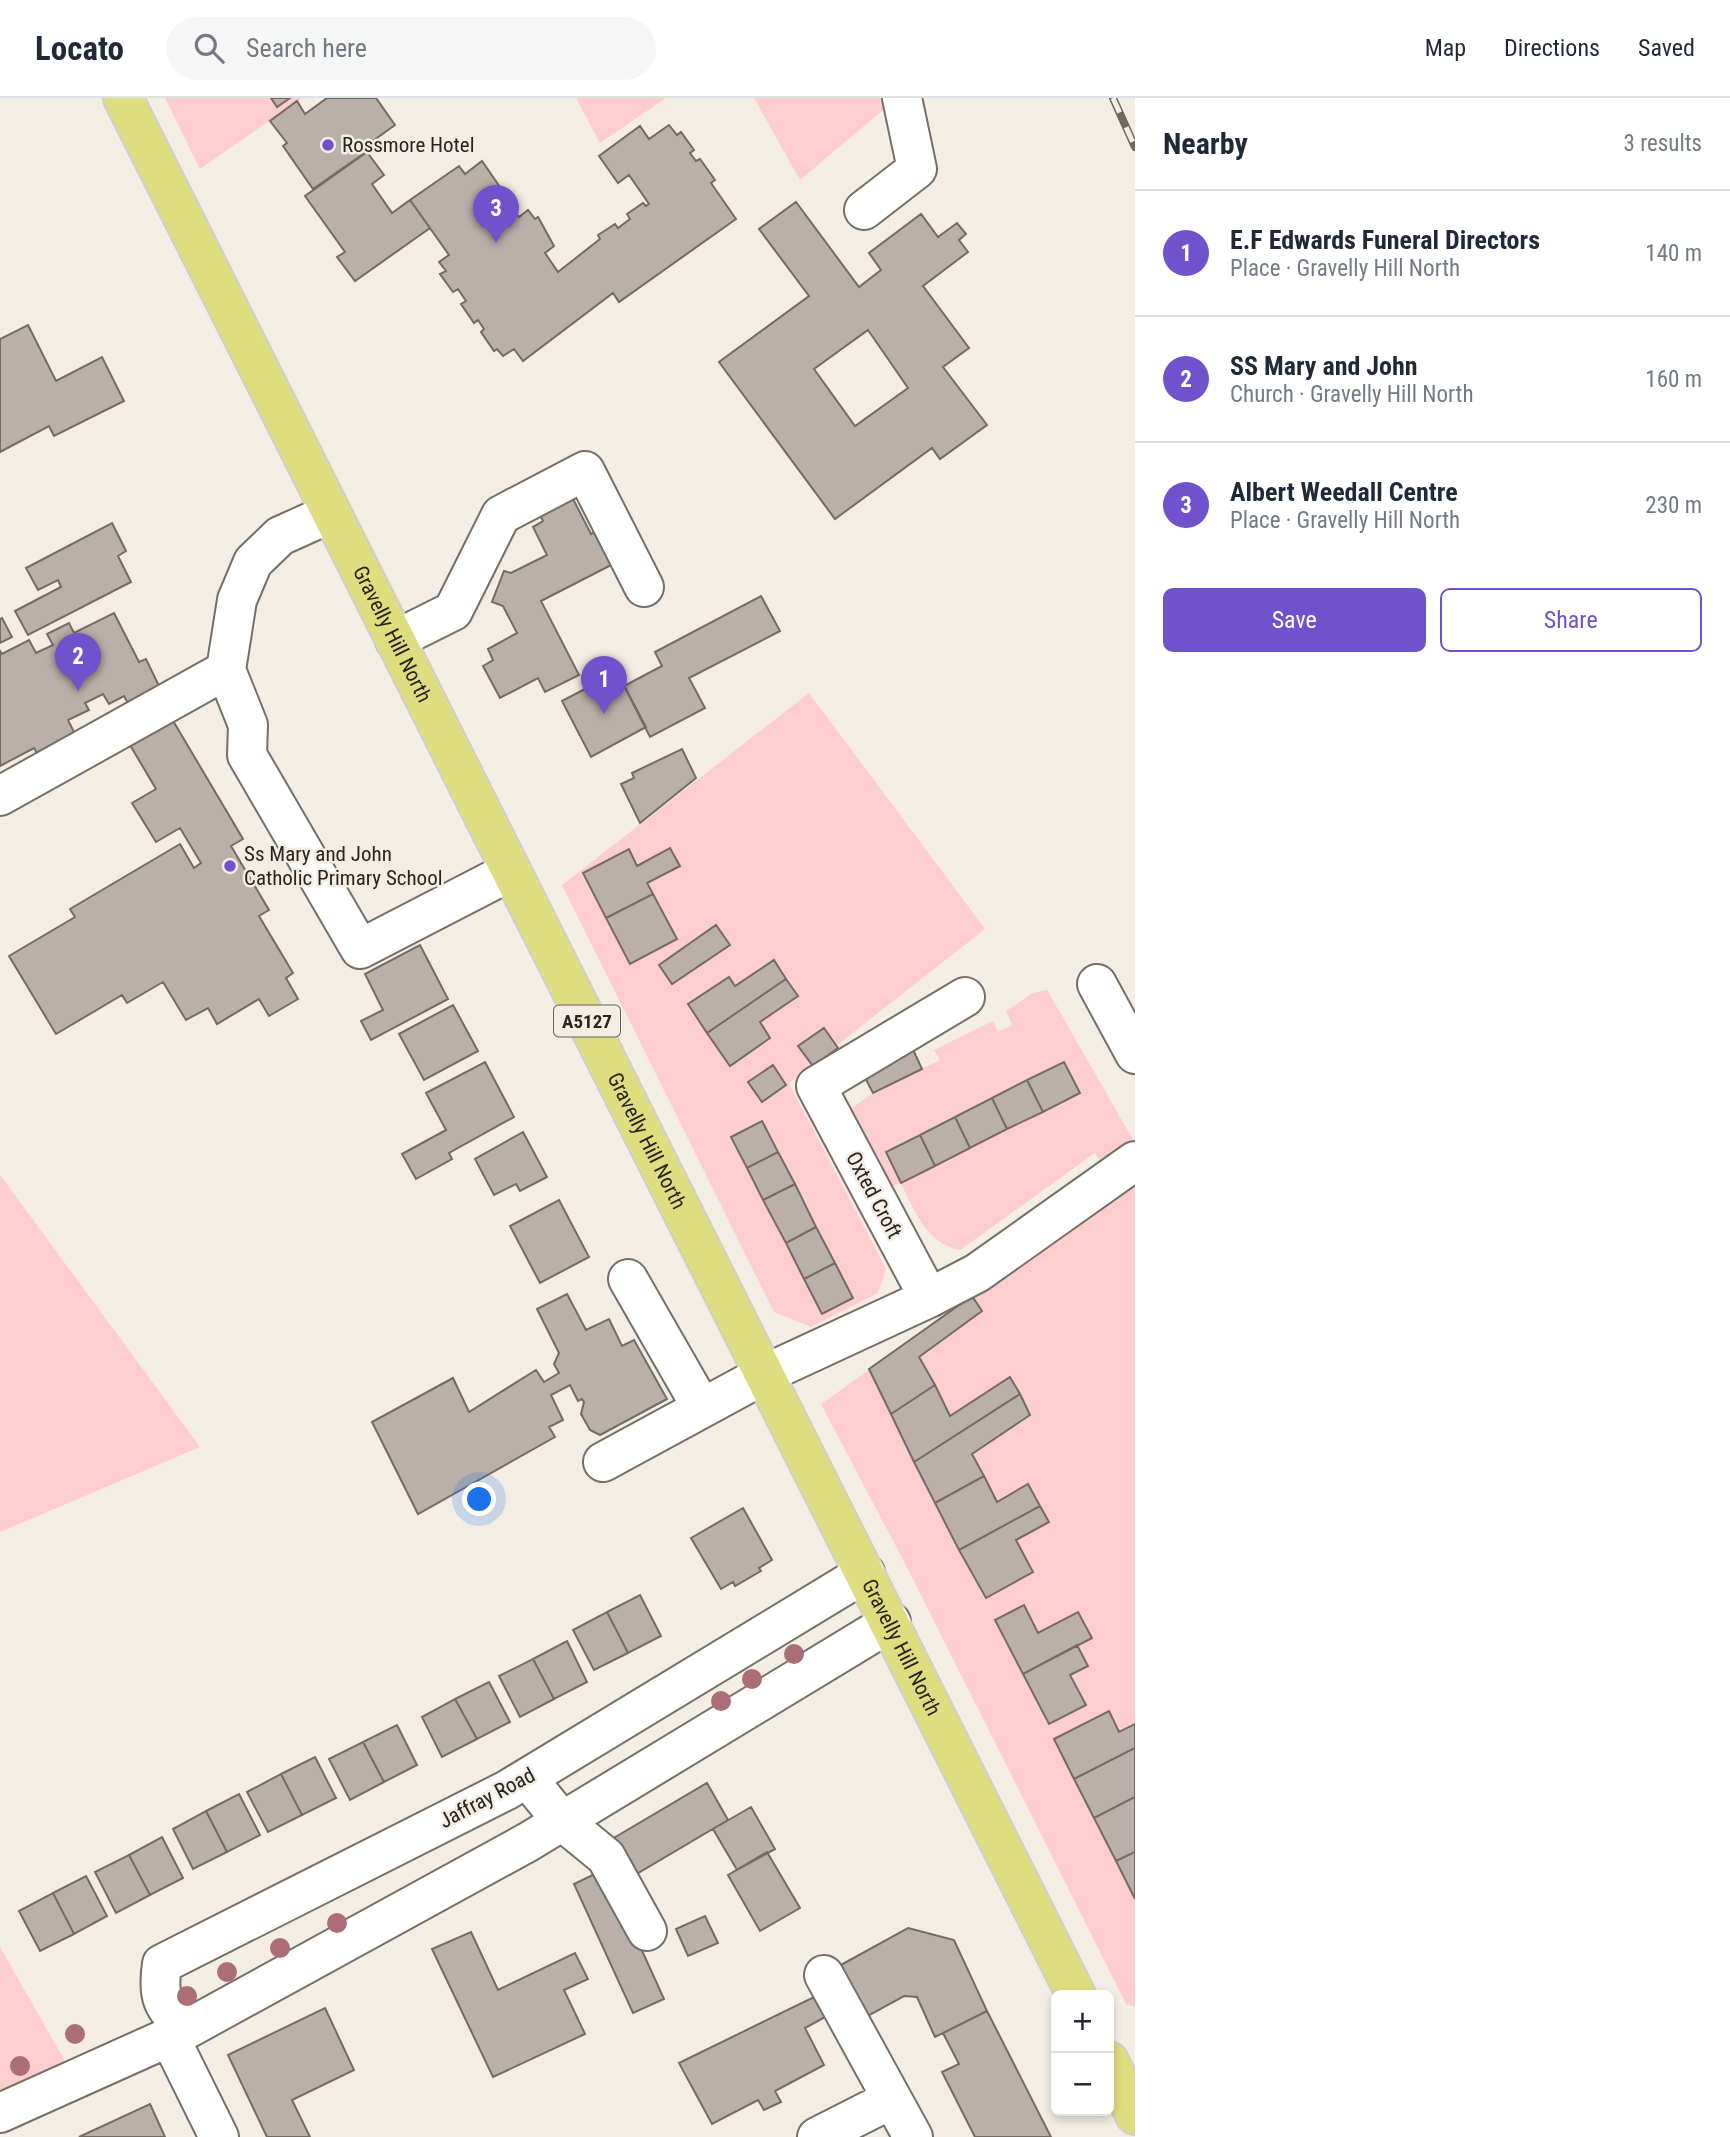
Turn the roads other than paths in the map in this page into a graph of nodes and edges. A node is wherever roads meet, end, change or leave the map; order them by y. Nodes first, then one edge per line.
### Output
1 (123, 98) edge
2 (902, 98) edge
3 (864, 210) dead end
4 (331, 513) junction
5 (644, 587) dead end
6 (395, 640) junction
7 (226, 670) junction
8 (0, 796) edge
9 (511, 871) junction
10 (1097, 984) dead end
11 (965, 997) dead end
12 (1135, 1054) edge
13 (1135, 1160) edge
14 (628, 1279) dead end
15 (929, 1298) junction
16 (765, 1374) junction
17 (702, 1408) junction
18 (603, 1462) dead end
19 (865, 1573) junction
20 (891, 1622) junction
21 (527, 1778) junction
22 (562, 1821) junction
23 (647, 1931) dead end
24 (824, 1975) dead end
25 (1074, 1990) edge
26 (178, 2033) junction
27 (1119, 2063) edge
28 (892, 2099) junction
29 (0, 2113) edge
30 (1135, 2115) edge
31 (219, 2137) edge
32 (817, 2137) edge
33 (912, 2137) edge

1 - 4 main road, Gravelly Hill North / A5127
2 - 3 street
4 - 6 main road, Gravelly Hill North / A5127
4 - 7 street
5 - 6 street
6 - 9 main road, Gravelly Hill North / A5127
7 - 8 street
7 - 9 street
9 - 16 main road, Gravelly Hill North / A5127
10 - 12 street
11 - 15 street, Oxted Croft
13 - 15 street
14 - 17 street
15 - 16 street
16 - 17 street
16 - 19 main road, Gravelly Hill North / A5127
17 - 18 street
19 - 20 main road, Gravelly Hill North / A5127
19 - 21 street, Jaffray Road
20 - 22 street
20 - 25 main road, Gravelly Hill North / A5127
21 - 22 street
21 - 26 street, Jaffray Road
22 - 23 street
22 - 26 street
24 - 28 street
26 - 29 street
26 - 31 street
27 - 30 main road
28 - 32 street
28 - 33 street

